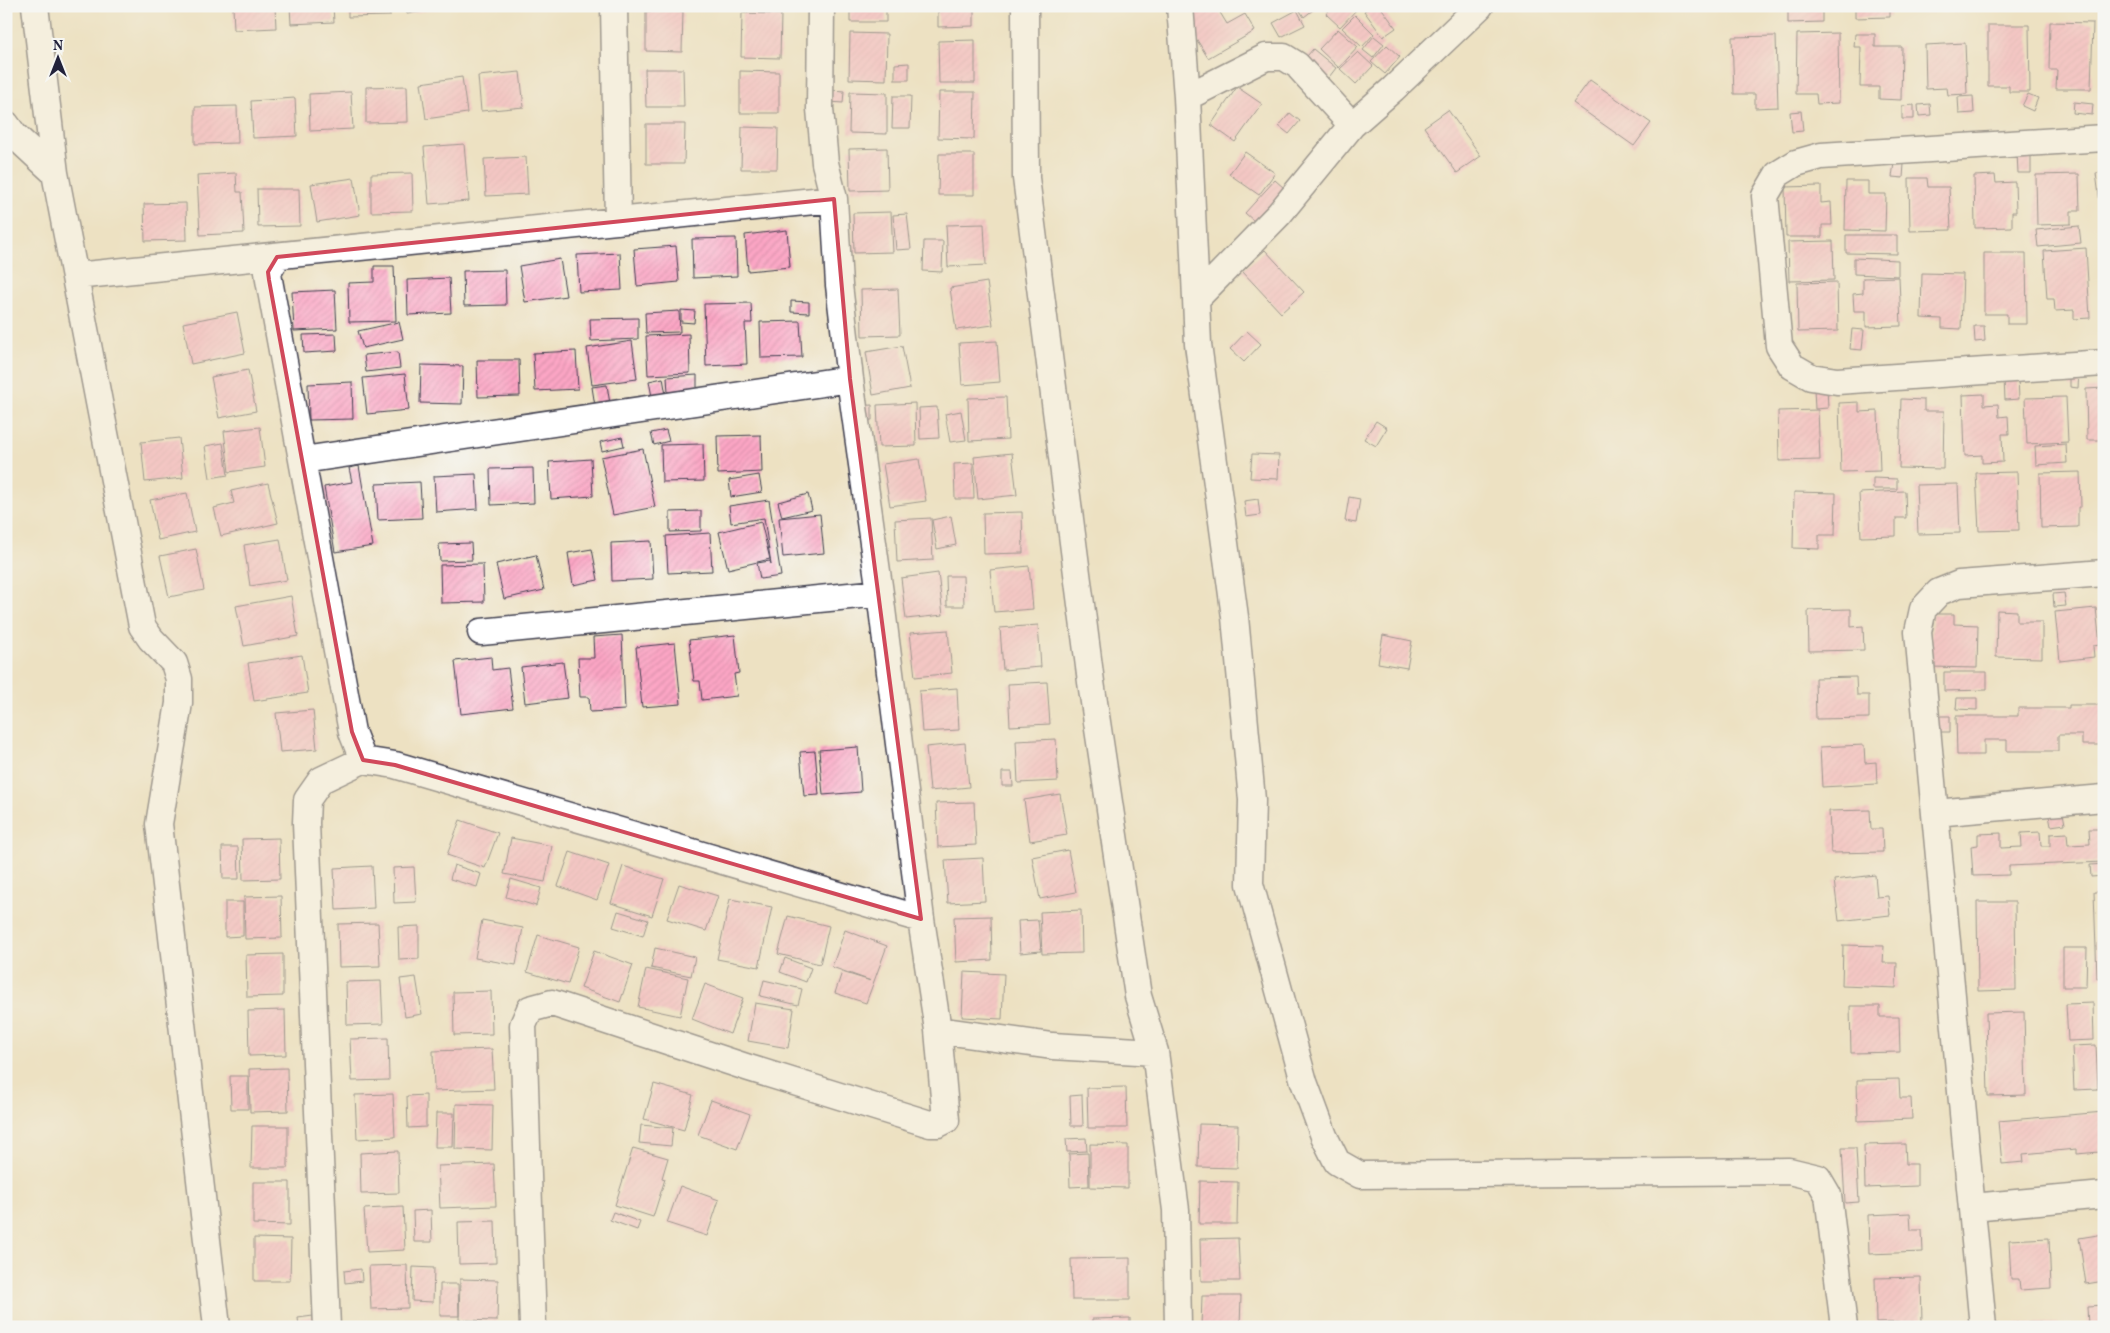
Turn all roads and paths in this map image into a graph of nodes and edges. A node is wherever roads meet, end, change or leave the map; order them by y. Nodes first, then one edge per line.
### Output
1 (35, 6) edge
2 (614, 6) edge
3 (821, 6) edge
4 (1025, 6) edge
5 (1180, 6) edge
6 (1480, 6) edge
7 (1187, 97) junction
8 (6, 124) edge
9 (1352, 125) junction
10 (2104, 138) edge
11 (55, 173) junction
12 (834, 199) junction
13 (618, 221) junction
14 (277, 257) junction
15 (75, 276) junction
16 (1196, 299) junction
17 (2104, 363) edge
18 (850, 379) junction
19 (303, 460) junction
20 (2104, 573) edge
21 (880, 593) junction
22 (481, 632) dead end
23 (363, 760) junction
24 (2104, 798) edge
25 (1935, 813) junction
26 (921, 918) junction
27 (938, 1030) junction
28 (1155, 1052) junction
29 (2104, 1195) edge
30 (1972, 1207) junction
31 (217, 1327) edge
32 (327, 1327) edge
33 (533, 1327) edge
34 (1178, 1327) edge
35 (1844, 1327) edge
36 (1983, 1327) edge

1 - 11 street
2 - 13 street
3 - 12 street
4 - 28 street
5 - 7 street
6 - 9 street
7 - 9 street
7 - 16 street
8 - 11 street
9 - 16 street
10 - 17 street
11 - 15 street
12 - 13 street
12 - 18 street
13 - 14 street
14 - 15 street
14 - 19 street
15 - 31 street
16 - 35 street
18 - 19 street
18 - 21 street
19 - 23 street
20 - 25 street
21 - 22 street
21 - 26 street
23 - 26 street
23 - 32 street
24 - 25 street
25 - 30 street
26 - 27 street
27 - 28 street
27 - 33 street
28 - 34 street
29 - 30 street
30 - 36 street

